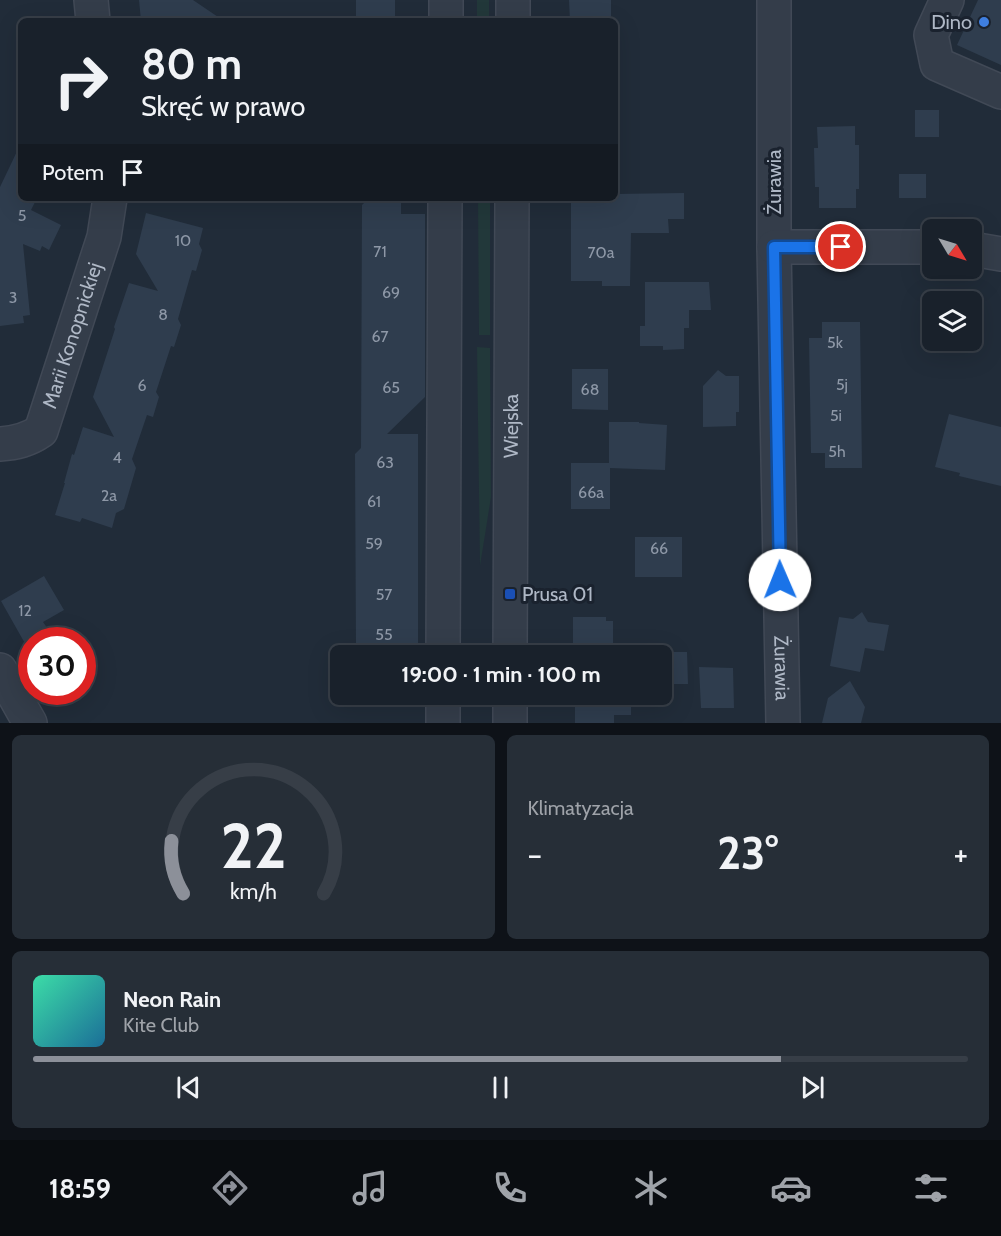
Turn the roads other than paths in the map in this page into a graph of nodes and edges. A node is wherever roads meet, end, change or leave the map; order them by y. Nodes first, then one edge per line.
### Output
1 (91, 0) edge
2 (446, 0) edge
3 (513, 0) edge
4 (774, 0) edge
5 (946, 0) edge
6 (93, 18) edge
7 (446, 18) edge
8 (513, 18) edge
9 (1001, 92) edge
10 (110, 201) edge
11 (445, 201) edge
12 (512, 201) edge
13 (774, 247) junction
14 (922, 247) edge
15 (982, 251) edge
16 (1001, 254) edge
17 (0, 444) edge
18 (443, 645) edge
19 (510, 645) edge
20 (0, 670) edge
21 (443, 705) edge
22 (510, 705) edge
23 (30, 723) edge
24 (443, 723) edge
25 (510, 723) edge
26 (783, 723) edge

1 - 6 street
2 - 7 street
3 - 8 street
4 - 13 street, Żurawia
5 - 9 street
10 - 17 street, Marii Konopnickiej
11 - 18 street
12 - 19 street, Wiejska
13 - 14 street
13 - 26 street, Żurawia
15 - 16 street
20 - 23 street
21 - 24 street
22 - 25 street

